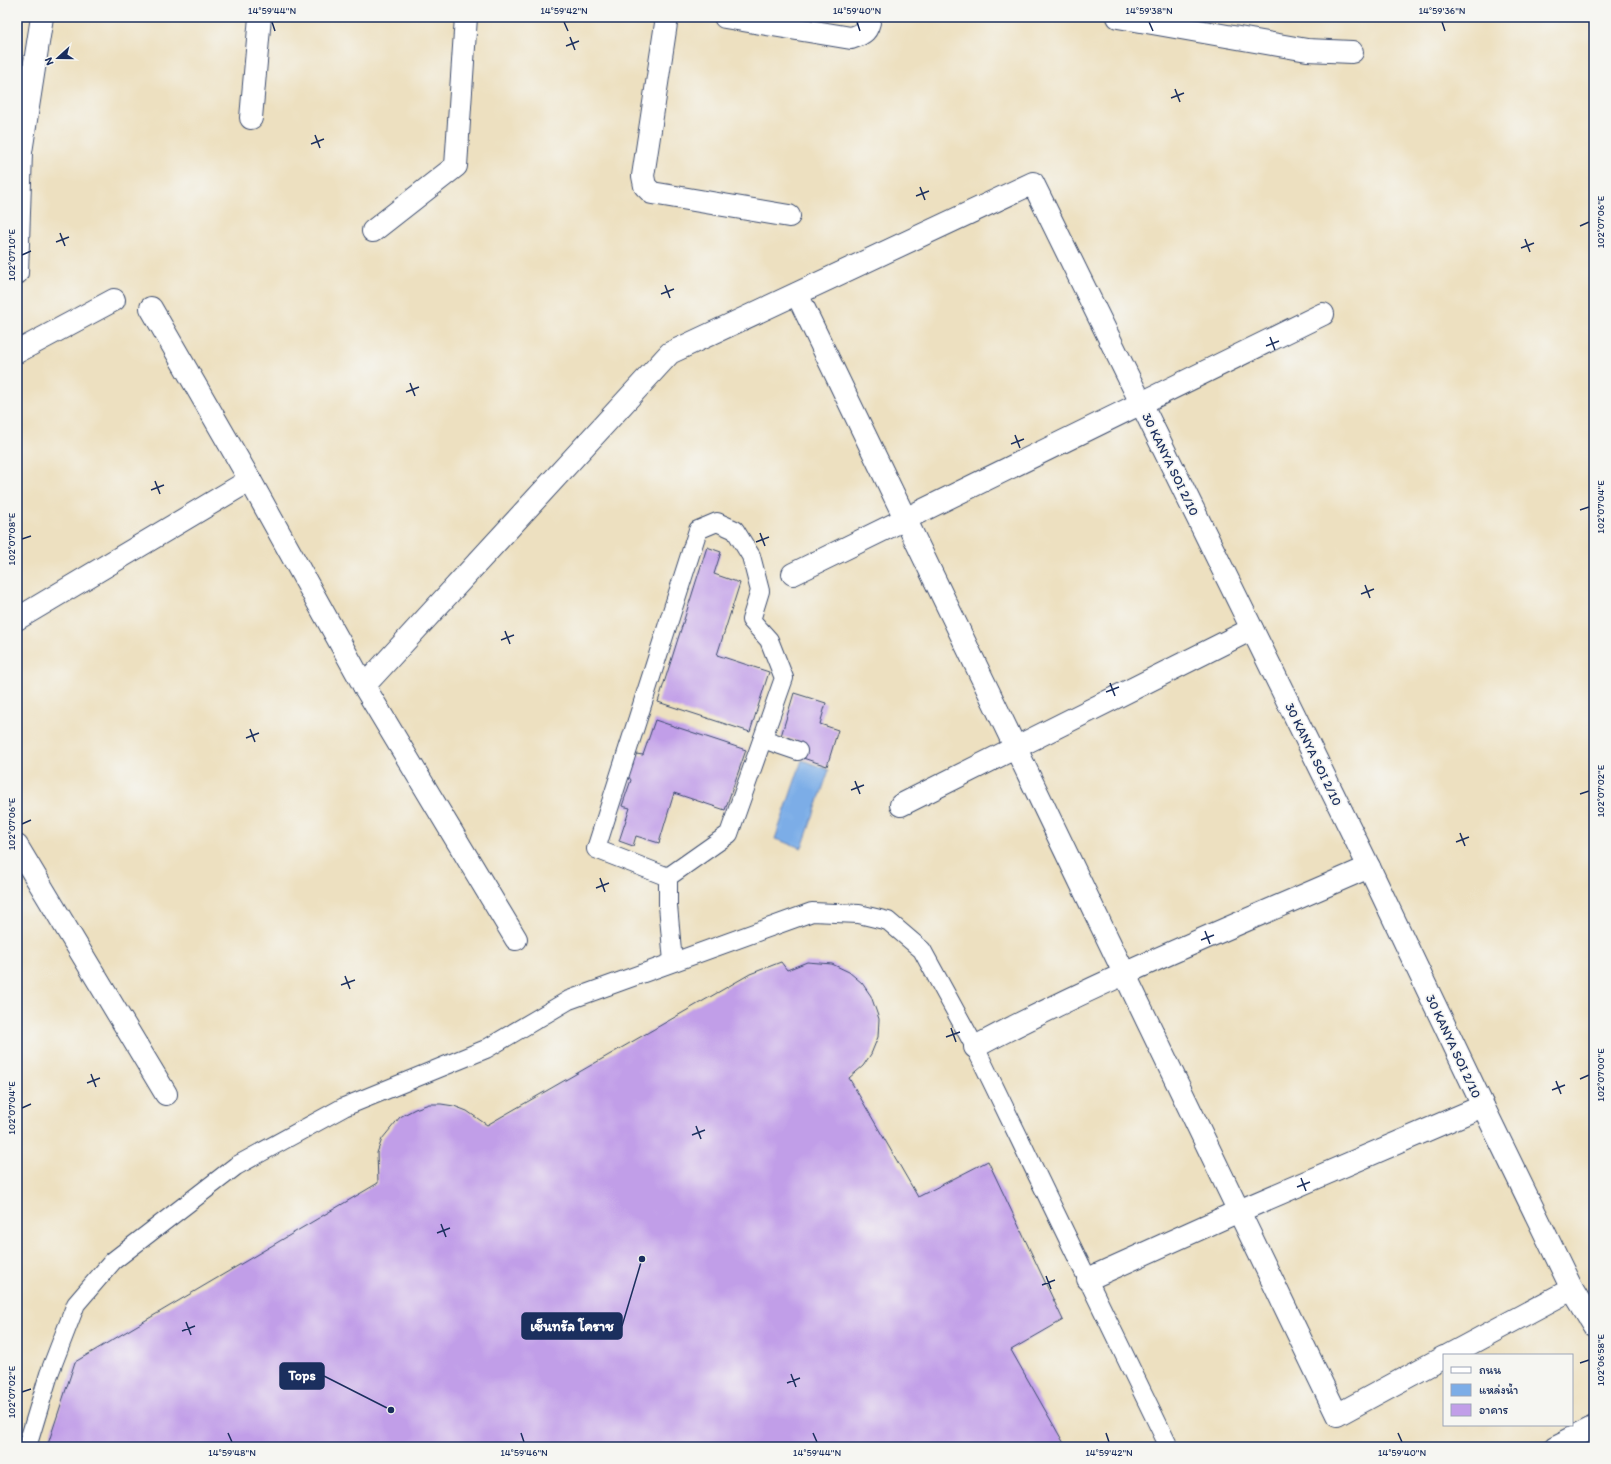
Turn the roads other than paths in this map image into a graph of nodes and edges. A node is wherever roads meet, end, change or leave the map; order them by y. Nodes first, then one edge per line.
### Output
1 (42, 17) edge
2 (260, 17) edge
3 (466, 17) edge
4 (667, 17) edge
5 (725, 17) edge
6 (870, 17) edge
7 (1118, 17) edge
8 (1352, 52) dead end
9 (251, 118) dead end
10 (789, 216) dead end
11 (373, 230) dead end
12 (17, 273) edge
13 (797, 294) junction
14 (114, 300) dead end
15 (151, 308) dead end
16 (1323, 314) dead end
17 (17, 352) edge
18 (1141, 403) junction
19 (250, 480) junction
20 (906, 519) junction
21 (793, 574) dead end
22 (17, 619) edge
23 (1252, 629) junction
24 (364, 686) junction
25 (763, 739) junction
26 (1015, 748) junction
27 (798, 751) dead end
28 (901, 805) dead end
29 (17, 846) edge
30 (1369, 867) junction
31 (668, 877) junction
32 (516, 939) dead end
33 (673, 962) junction
34 (1125, 974) junction
35 (975, 1047) junction
36 (166, 1094) dead end
37 (1483, 1106) junction
38 (1239, 1211) junction
39 (1088, 1279) junction
40 (1572, 1289) junction
41 (1594, 1325) edge
42 (1450, 1354) edge
43 (1443, 1358) edge
44 (1594, 1427) edge
45 (27, 1447) edge
46 (1169, 1447) edge
47 (1555, 1447) edge

1 - 12 street
2 - 9 street
3 - 11 street
4 - 10 street
5 - 6 street
7 - 8 street
13 - 18 street, 30 KANYA SOI 2/10
13 - 20 street
13 - 24 street
14 - 17 street
15 - 19 street
16 - 18 street
18 - 20 street
18 - 23 street, 30 KANYA SOI 2/10
19 - 22 street
19 - 24 street
20 - 21 street
20 - 26 street
23 - 26 street
23 - 30 street, 30 KANYA SOI 2/10
24 - 32 street
25 - 27 lane
25 - 31 lane
25 - 31 lane
26 - 28 street
26 - 34 street
29 - 36 street
30 - 34 street
30 - 37 street, 30 KANYA SOI 2/10
31 - 33 lane
33 - 35 lane
33 - 45 lane
34 - 35 street
34 - 38 street
35 - 39 lane
37 - 38 street
37 - 40 street, 30 KANYA SOI 2/10
38 - 39 street
38 - 43 street
39 - 46 lane
40 - 41 street, 30 KANYA SOI 2/10
40 - 42 street
44 - 47 street

